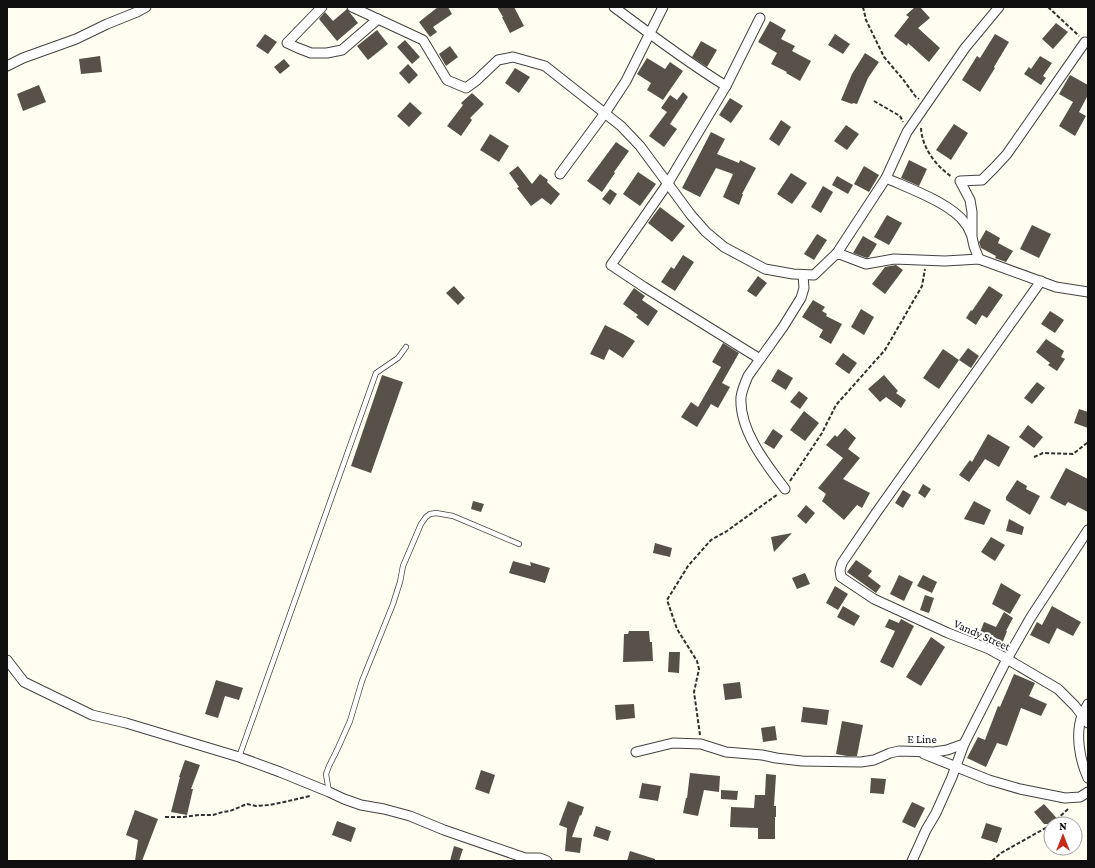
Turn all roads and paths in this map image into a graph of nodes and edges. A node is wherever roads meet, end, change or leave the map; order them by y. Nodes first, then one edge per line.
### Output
1 (146, 7) edge
2 (322, 7) edge
3 (352, 7) edge
4 (614, 7) edge
5 (663, 7) edge
6 (863, 7) edge
7 (999, 7) edge
8 (1048, 7) edge
9 (760, 18) dead end
10 (378, 19) junction
11 (649, 34) junction
12 (1083, 40) joint
13 (7, 66) edge
14 (726, 86) junction
15 (874, 101) dead end
16 (927, 104) junction
17 (605, 113) junction
18 (921, 113) junction
19 (908, 132) junction
20 (560, 174) dead end
21 (886, 178) junction
22 (961, 182) junction
23 (668, 184) junction
24 (972, 237) junction
25 (837, 253) junction
26 (979, 259) junction
27 (926, 260) junction
28 (803, 275) junction
29 (1041, 281) junction
30 (1088, 292) edge
31 (406, 347) dead end
32 (760, 359) junction
33 (1088, 442) edge
34 (1034, 457) dead end
35 (785, 489) junction
36 (1088, 530) edge
37 (519, 544) dead end
38 (1007, 659) junction
39 (7, 660) edge
40 (1088, 704) edge
41 (1082, 716) junction
42 (1088, 723) edge
43 (701, 744) junction
44 (964, 744) junction
45 (636, 752) dead end
46 (917, 752) junction
47 (239, 757) junction
48 (956, 766) junction
49 (1088, 778) edge
50 (325, 790) junction
51 (1088, 792) edge
52 (1080, 798) junction
53 (1060, 816) edge
54 (165, 817) dead end
55 (1043, 829) edge
56 (523, 859) edge
57 (547, 861) edge
58 (912, 861) edge
59 (992, 861) edge

1 - 13 street
2 - 10 street
3 - 10 street
4 - 11 street
5 - 11 street
6 - 16 path
7 - 16 street
8 - 12 path
9 - 14 street
10 - 17 street
11 - 14 street
11 - 17 street
12 - 22 street
14 - 23 street
15 - 19 path
16 - 18 street
17 - 20 street
17 - 23 street
18 - 19 street
18 - 22 path
19 - 21 street
21 - 24 street
21 - 25 street
22 - 24 street
23 - 28 street
23 - 32 street
24 - 26 street
25 - 27 street
25 - 28 street
26 - 27 street
26 - 29 street
27 - 35 path
28 - 32 street
29 - 30 street
29 - 38 street, Vandy Street
31 - 47 lane
32 - 35 street
33 - 34 path
35 - 43 path
36 - 38 street
37 - 50 lane
38 - 41 street, Vandy Street
38 - 44 street
39 - 47 street
40 - 41 street
41 - 42 street, Vandy Street
41 - 49 street
43 - 45 street, E Line
43 - 46 street, E Line
44 - 46 street, E Line
44 - 48 street
46 - 48 street
47 - 50 street
48 - 52 street
48 - 58 street
50 - 54 path
50 - 56 street
51 - 52 street
52 - 53 path
55 - 59 path
56 - 57 street

